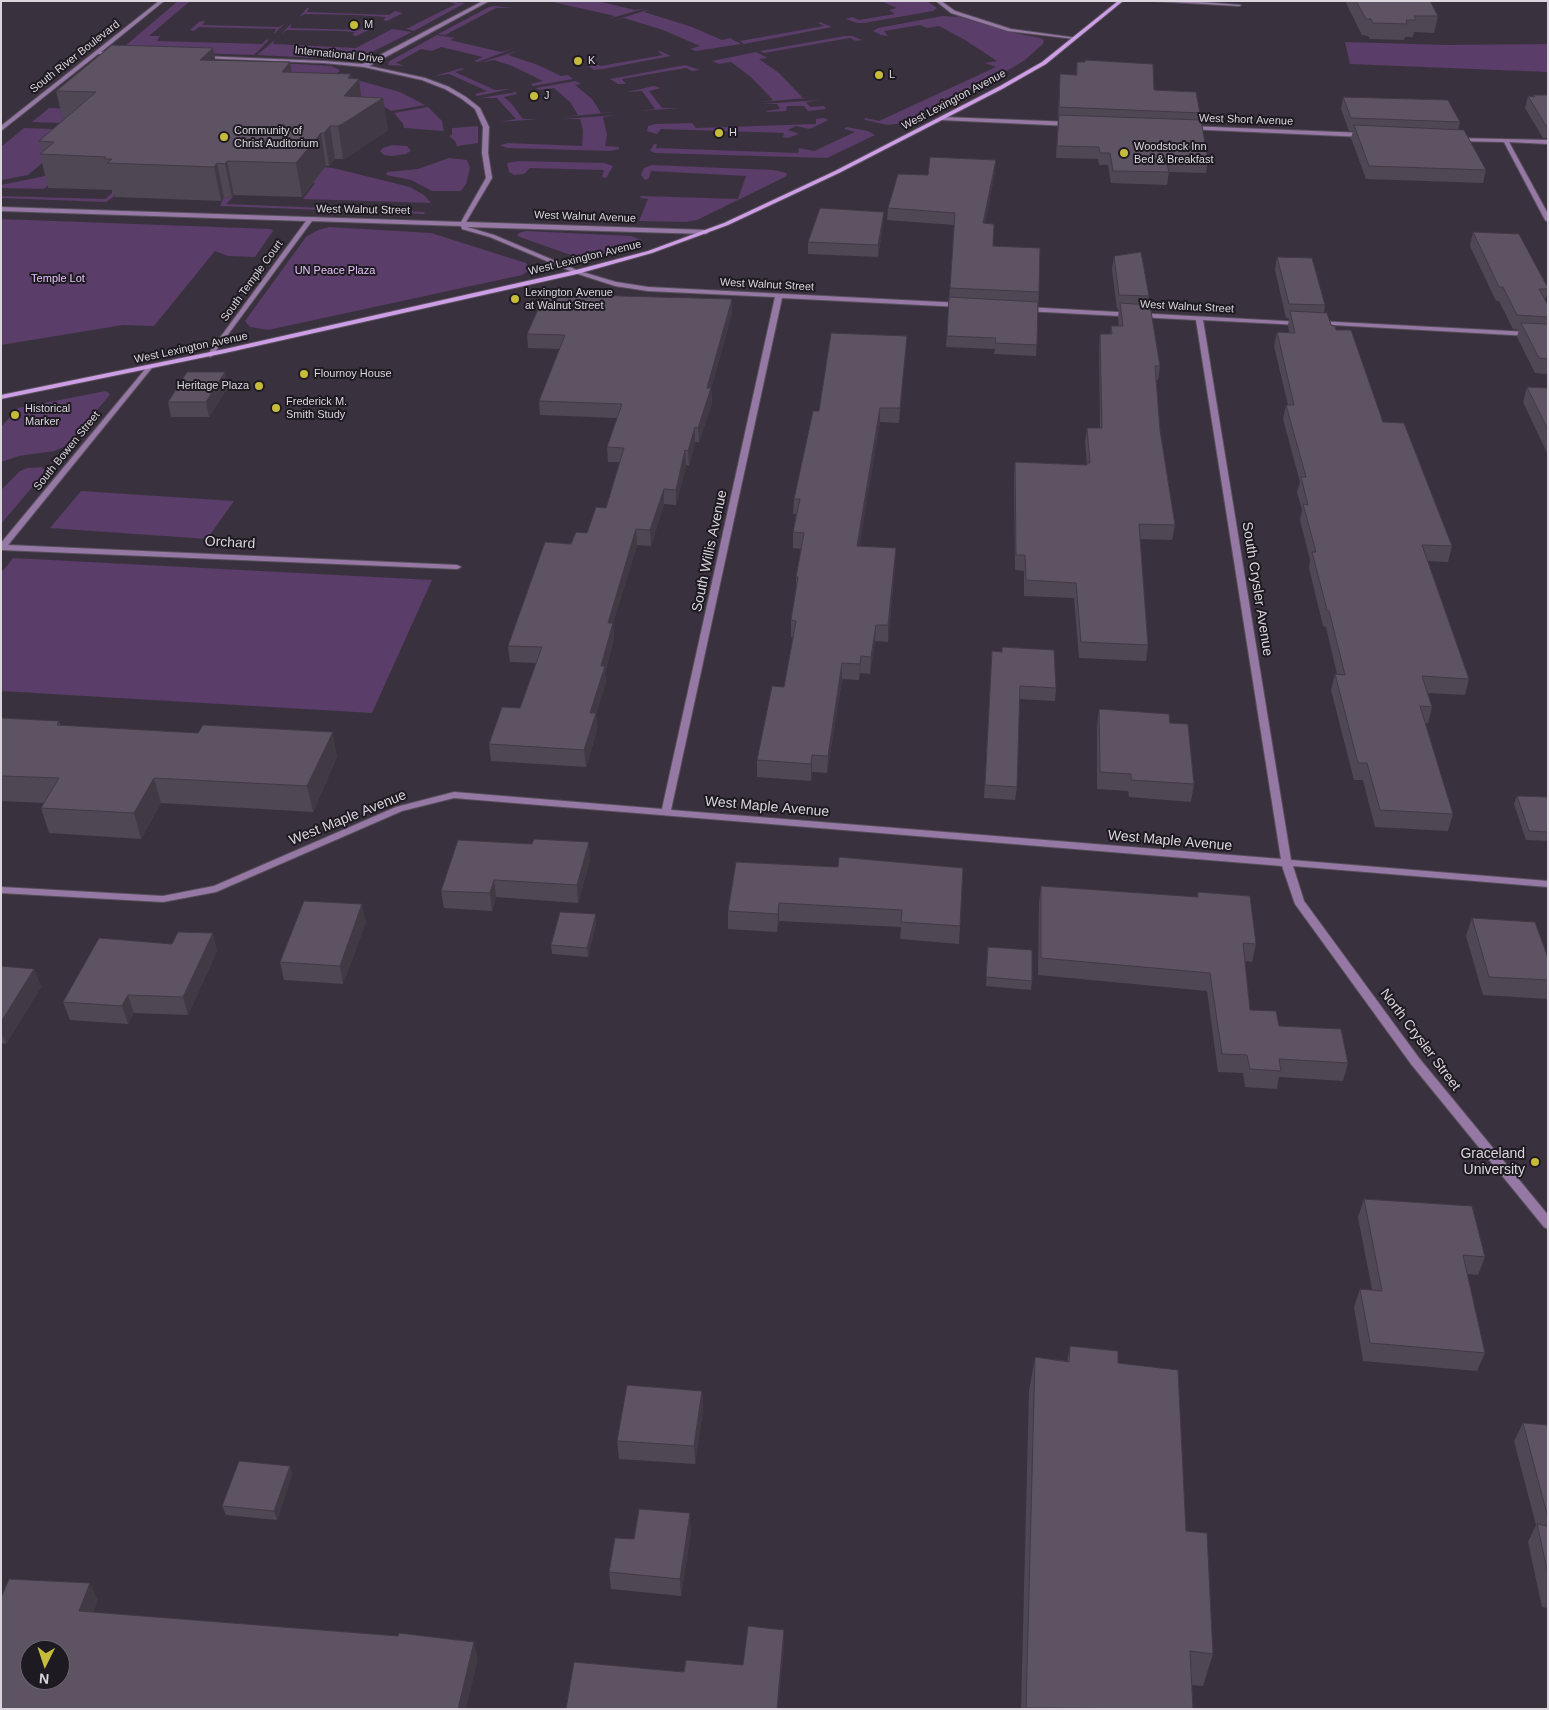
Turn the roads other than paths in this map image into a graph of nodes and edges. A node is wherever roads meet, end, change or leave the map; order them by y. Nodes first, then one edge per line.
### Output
1 (162, 1) edge
2 (487, 1) edge
3 (938, 1) edge
4 (1121, 1) edge
5 (1155, 1) edge
6 (1238, 5) dead end
7 (1075, 38) junction
8 (97, 53) junction
9 (126, 54) edge
10 (194, 57) edge
11 (364, 66) junction
12 (942, 119) junction
13 (1076, 124) edge
14 (1176, 128) edge
15 (1, 129) edge
16 (1366, 135) edge
17 (1446, 138) edge
18 (1506, 141) junction
19 (1548, 142) edge
20 (1, 209) edge
21 (310, 219) junction
22 (1548, 220) edge
23 (463, 222) junction
24 (706, 232) junction
25 (576, 272) junction
26 (779, 296) junction
27 (968, 306) edge
28 (1016, 308) edge
29 (1199, 318) junction
30 (1548, 335) edge
31 (210, 355) junction
32 (149, 368) junction
33 (1, 397) edge
34 (2, 547) edge
35 (457, 567) dead end
36 (666, 812) junction
37 (1287, 864) junction
38 (1548, 884) edge
39 (1, 890) edge
40 (1548, 1224) edge

1 - 8 street, South River Boulevard
2 - 11 street
3 - 7 street
4 - 7 main road, West Lexington Avenue
5 - 6 street
7 - 12 main road, West Lexington Avenue
8 - 9 street
8 - 15 street, South River Boulevard
10 - 11 street, International Drive
11 - 23 street, International Drive
12 - 13 street
12 - 24 main road, West Lexington Avenue
14 - 16 street, West Short Avenue
17 - 18 street
18 - 19 street
18 - 22 street
20 - 21 street, West Walnut Street
21 - 23 street, West Walnut Street
21 - 31 street, South Temple Court
23 - 24 street, West Walnut Avenue
23 - 25 street, West Walnut Street
24 - 25 main road, West Lexington Avenue
25 - 26 street, West Walnut Street
25 - 31 main road, West Lexington Avenue
26 - 27 street, West Walnut Street
26 - 36 street, South Willis Avenue
28 - 29 street, West Walnut Street
29 - 30 street, West Walnut Street
29 - 37 street, South Crysler Avenue
31 - 32 main road, West Lexington Avenue
32 - 33 main road, West Lexington Avenue
32 - 34 street, South Bowen Street
34 - 35 street, Orchard
36 - 37 street, West Maple Avenue
36 - 39 street, West Maple Avenue
37 - 38 street, West Maple Avenue
37 - 40 street, North Crysler Street

